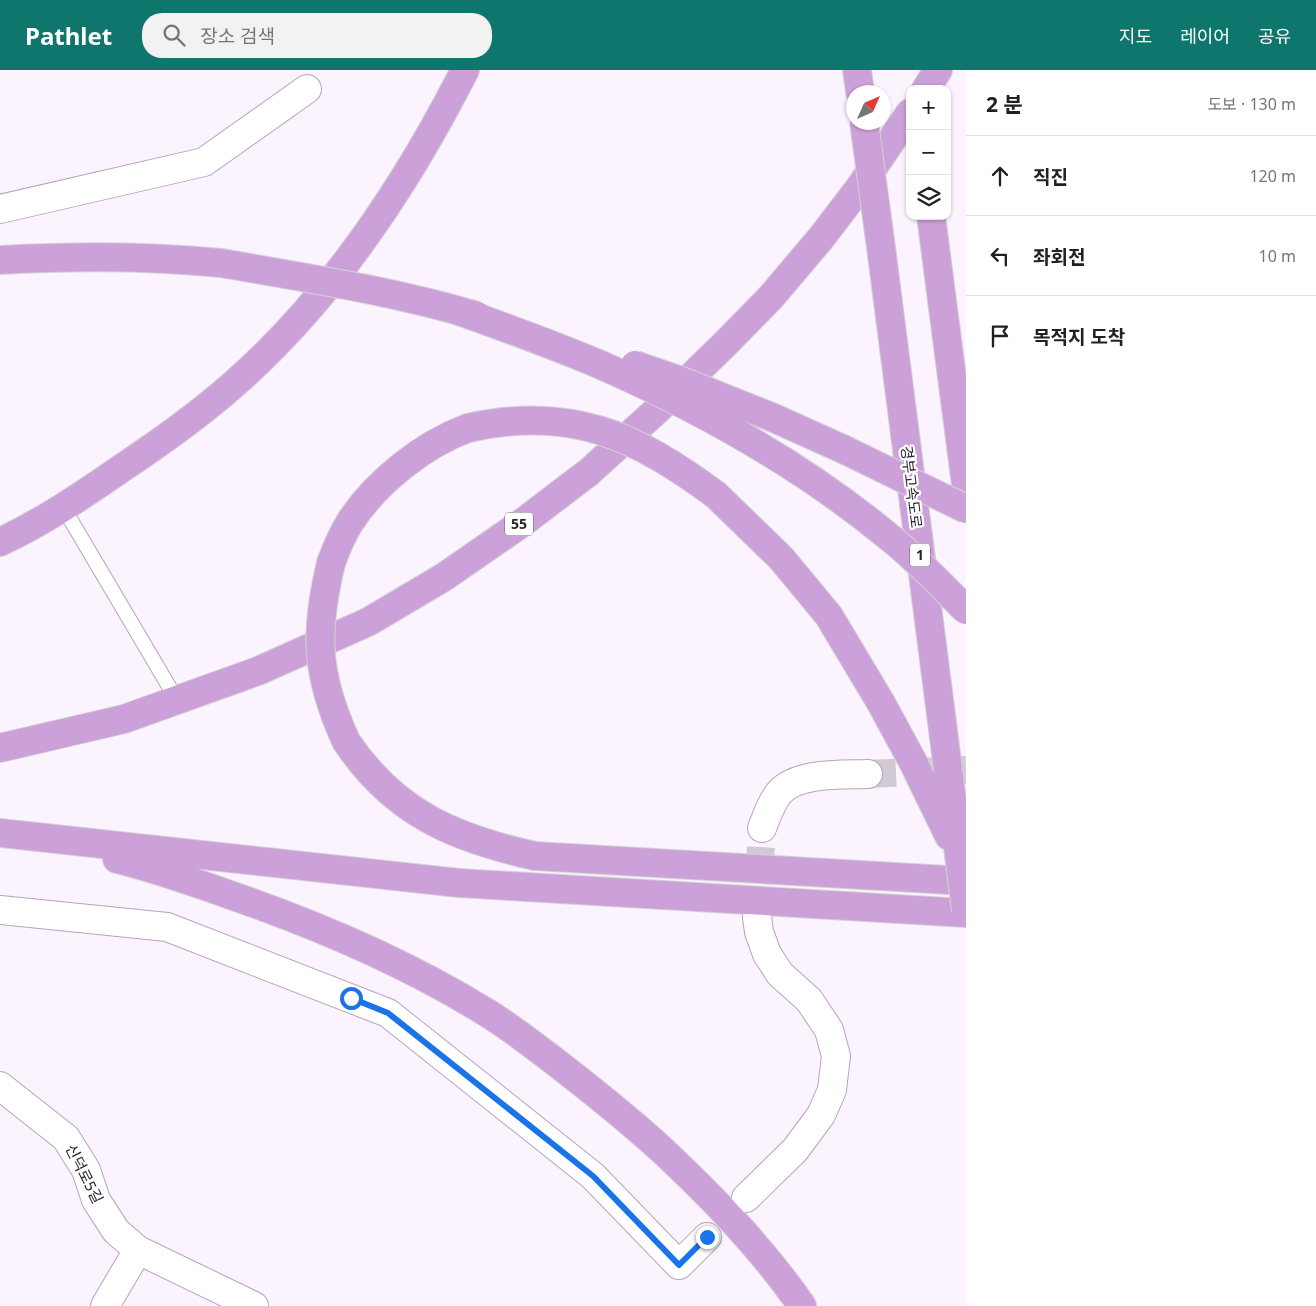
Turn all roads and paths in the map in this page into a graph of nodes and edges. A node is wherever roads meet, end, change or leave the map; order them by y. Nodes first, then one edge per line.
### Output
1 (465, 70) edge
2 (858, 70) edge
3 (912, 70) edge
4 (938, 70) edge
5 (859, 85) edge
6 (914, 85) edge
7 (929, 85) edge
8 (307, 89) dead end
9 (906, 119) edge
10 (865, 130) edge
11 (0, 209) edge
12 (932, 220) edge
13 (0, 260) edge
14 (459, 311) junction
15 (966, 485) edge
16 (63, 507) junction
17 (966, 510) edge
18 (0, 542) edge
19 (966, 610) edge
20 (177, 700) junction
21 (0, 748) edge
22 (868, 774) tunnel mouth
23 (762, 828) tunnel mouth
24 (0, 834) edge
25 (959, 855) junction
26 (966, 881) edge
27 (0, 910) edge
28 (966, 912) edge
29 (757, 917) tunnel mouth
30 (0, 1086) edge
31 (746, 1198) dead end
32 (707, 1237) dead end
33 (138, 1250) junction
34 (104, 1306) edge
35 (254, 1306) edge
36 (802, 1306) edge

1 - 16 highway
2 - 5 highway
3 - 6 highway
4 - 7 highway
8 - 11 street
9 - 20 highway, 55
10 - 25 highway, 경부고속도로 / 1, bridge
12 - 15 highway
13 - 14 highway, bridge
14 - 17 highway, bridge
14 - 19 highway, bridge
16 - 18 highway
16 - 20 lane
20 - 21 highway, 55
22 - 23 street
24 - 28 highway
24 - 36 highway
25 - 26 highway, bridge
25 - 28 highway, 경부고속도로 / 1, bridge
27 - 32 street
29 - 31 street
30 - 33 street, 신덕로5길
33 - 34 street
33 - 35 street, 신덕로5길

